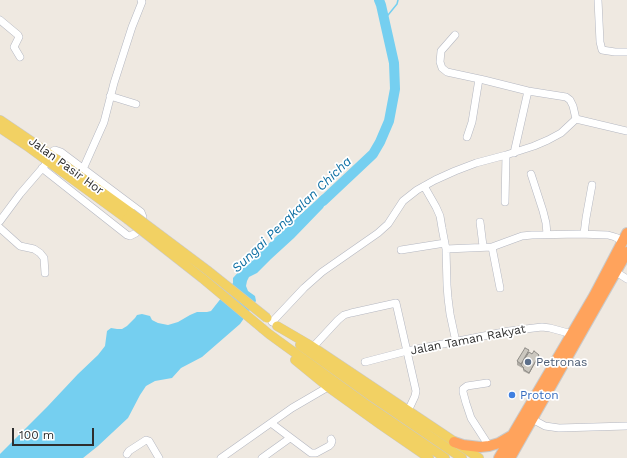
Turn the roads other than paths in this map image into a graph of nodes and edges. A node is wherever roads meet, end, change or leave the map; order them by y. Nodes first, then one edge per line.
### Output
1 (141, 0) edge
2 (598, 0) edge
3 (0, 20) edge
4 (455, 34) dead end
5 (627, 52) edge
6 (20, 57) dead end
7 (479, 78) junction
8 (528, 91) junction
9 (110, 96) junction
10 (136, 104) dead end
11 (576, 119) junction
12 (0, 120) edge
13 (0, 128) edge
14 (627, 131) edge
15 (467, 137) dead end
16 (514, 153) junction
17 (506, 155) junction
18 (46, 161) junction
19 (83, 169) junction
20 (531, 174) dead end
21 (592, 185) dead end
22 (424, 186) junction
23 (504, 202) dead end
24 (129, 216) junction
25 (0, 221) edge
26 (480, 222) dead end
27 (0, 228) edge
28 (547, 234) junction
29 (584, 234) junction
30 (625, 237) edge
31 (446, 246) junction
32 (483, 246) junction
33 (492, 247) junction
34 (401, 250) dead end
35 (627, 252) edge
36 (616, 272) junction
37 (45, 273) dead end
38 (627, 279) edge
39 (500, 288) dead end
40 (272, 322) junction
41 (266, 331) junction
42 (572, 334) junction
43 (456, 342) junction
44 (313, 347) junction
45 (407, 352) junction
46 (365, 362) dead end
47 (487, 382) dead end
48 (328, 387) junction
49 (368, 400) junction
50 (408, 411) junction
51 (532, 419) junction
52 (272, 423) junction
53 (627, 426) edge
54 (290, 438) junction
55 (516, 438) junction
56 (331, 439) dead end
57 (454, 442) junction
58 (489, 446) junction
59 (127, 454) dead end
60 (472, 455) edge
61 (160, 458) edge
62 (221, 458) edge
63 (262, 458) edge
64 (430, 458) edge
65 (446, 458) edge
66 (462, 458) edge
67 (479, 458) edge
68 (499, 458) edge
69 (510, 458) edge
70 (516, 458) edge

1 - 9 street
2 - 5 street
3 - 6 street
4 - 7 street
7 - 8 street
7 - 15 street
8 - 11 street
8 - 16 street
9 - 10 street
9 - 19 street
11 - 14 street
11 - 16 street
12 - 18 main road, Jalan Pasir Hor
13 - 18 main road, Jalan Pasir Hor
16 - 17 street
17 - 22 street
17 - 23 street
18 - 19 street
18 - 19 street
18 - 24 main road, Jalan Pasir Hor
18 - 25 street
20 - 28 street
21 - 29 street
22 - 31 street
22 - 40 street
24 - 40 main road, bridge
24 - 41 main road, bridge
26 - 32 street
27 - 37 street
28 - 29 street
28 - 33 street
29 - 30 street
30 - 42 highway
31 - 32 street
31 - 34 street
31 - 43 street
32 - 33 street
33 - 39 street
35 - 36 highway
36 - 38 street
36 - 51 highway
40 - 44 main road
40 - 49 main road
41 - 48 main road
41 - 49 main road
42 - 43 street, Jalan Taman Rakyat
42 - 55 highway
43 - 45 street, Jalan Taman Rakyat
44 - 45 street
44 - 50 main road
45 - 46 street, Jalan Taman Rakyat
45 - 50 street
47 - 58 street
48 - 52 street
48 - 64 main road
49 - 65 main road
49 - 66 main road
50 - 57 main road
51 - 53 street
51 - 55 highway
52 - 54 street
52 - 62 street
54 - 56 street
54 - 63 street
55 - 58 highway
55 - 68 highway
55 - 69 highway
55 - 70 highway
57 - 58 highway
57 - 60 main road
59 - 61 street
60 - 67 main road

